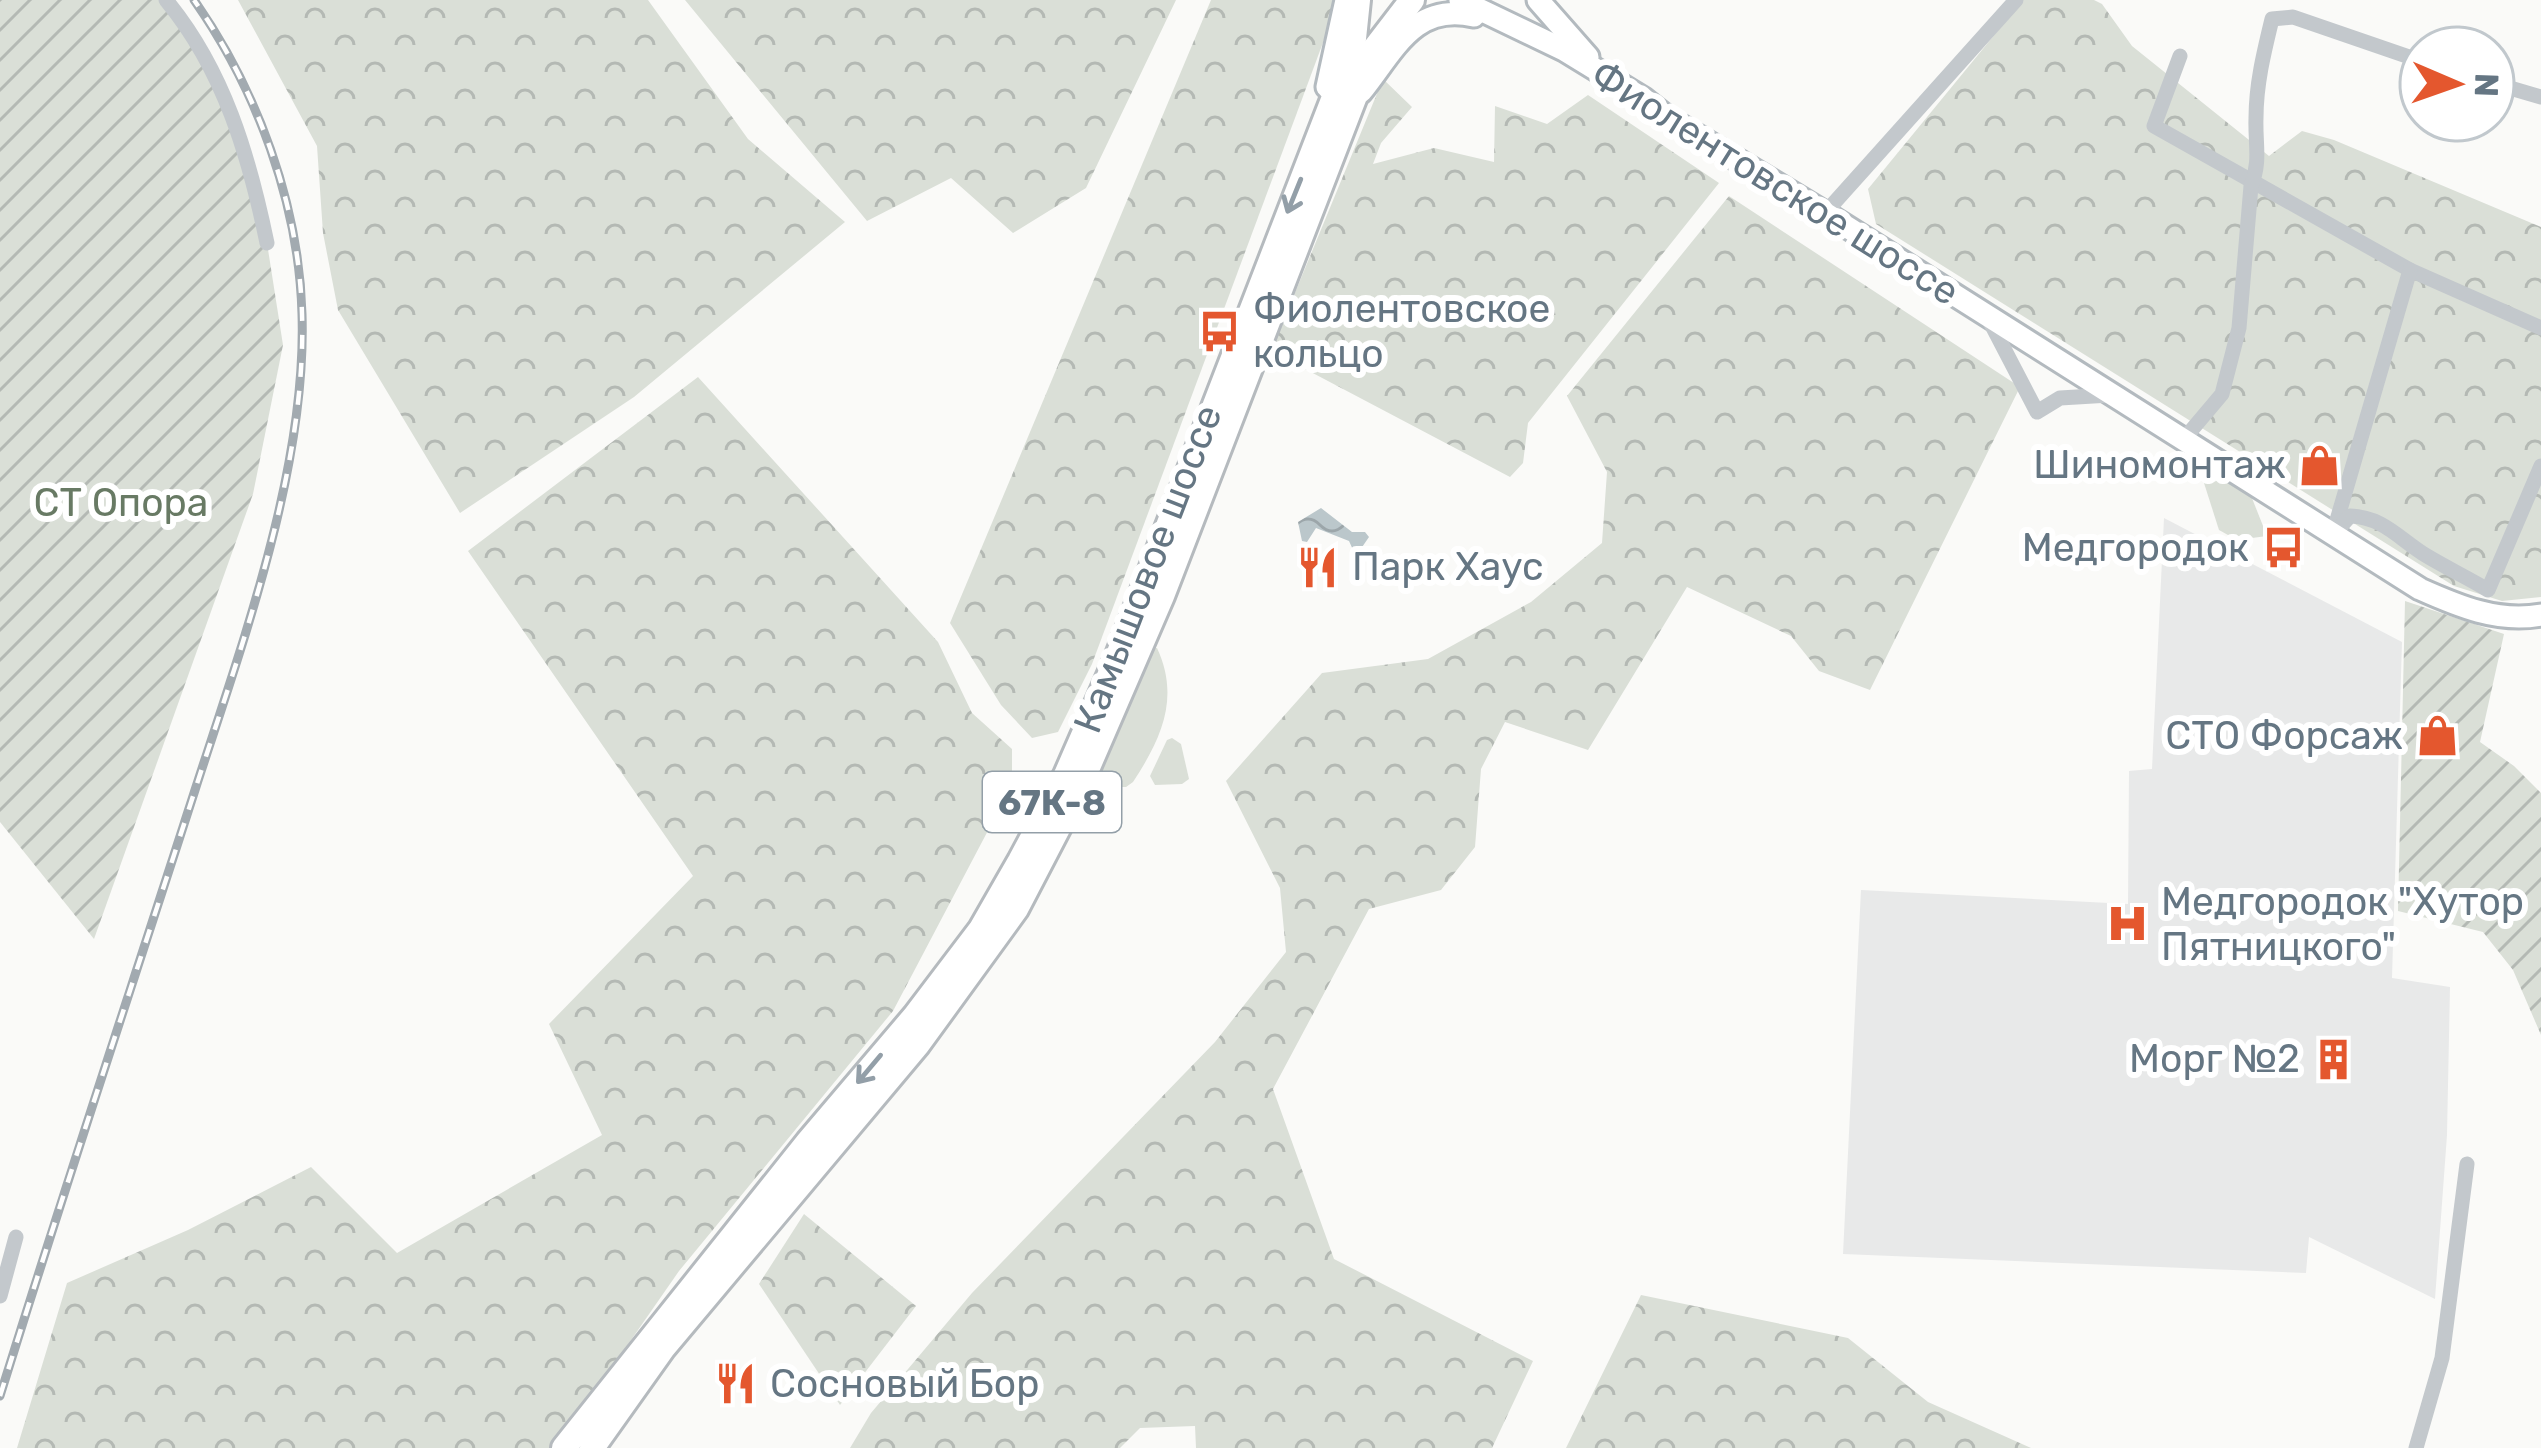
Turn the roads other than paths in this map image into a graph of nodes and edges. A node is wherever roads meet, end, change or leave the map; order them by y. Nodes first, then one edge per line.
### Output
1 (166, 0) edge
2 (1346, 0) edge
3 (1358, 0) edge
4 (1412, 0) edge
5 (1460, 0) edge
6 (1522, 0) edge
7 (1538, 0) edge
8 (2016, 0) edge
9 (1543, 40) junction
10 (1564, 50) junction
11 (2397, 53) edge
12 (2180, 56) dead end
13 (1604, 75) junction
14 (1353, 101) junction
15 (1315, 144) junction
16 (2253, 181) junction
17 (1825, 213) junction
18 (267, 243) dead end
19 (2410, 270) junction
20 (1986, 315) junction
21 (2541, 328) edge
22 (2113, 395) junction
23 (2184, 439) junction
24 (2541, 466) edge
25 (2333, 535) junction
26 (2541, 615) edge
27 (2467, 1164) dead end
28 (16, 1237) dead end
29 (0, 1296) edge
30 (564, 1448) edge
31 (592, 1448) edge
32 (2416, 1448) edge

1 - 18 street
2 - 15 main road
3 - 15 main road, Камышовое шоссе / 67К-8
4 - 14 main road, 67К-8
5 - 9 main road, Фиолентовское шоссе
6 - 10 main road, Фиолентовское шоссе
7 - 13 main road
8 - 17 street
9 - 10 main road, Фиолентовское шоссе
9 - 14 main road
10 - 13 main road, Фиолентовское шоссе
11 - 16 street
12 - 16 street
13 - 17 main road, Фиолентовское шоссе
14 - 31 main road, Камышовое шоссе / 67К-8
15 -> 30 main road, Камышовое шоссе / 67К-8
16 - 19 street
16 - 23 street
17 - 20 main road, Фиолентовское шоссе
19 - 21 street
19 - 25 street
20 - 22 main road, Фиолентовское шоссе
20 - 22 street, Фиолентовское шоссе
22 - 23 main road, Фиолентовское шоссе
23 - 25 main road, Фиолентовское шоссе
24 - 25 street
25 - 26 main road, Фиолентовское шоссе
27 - 32 street
28 - 29 street

